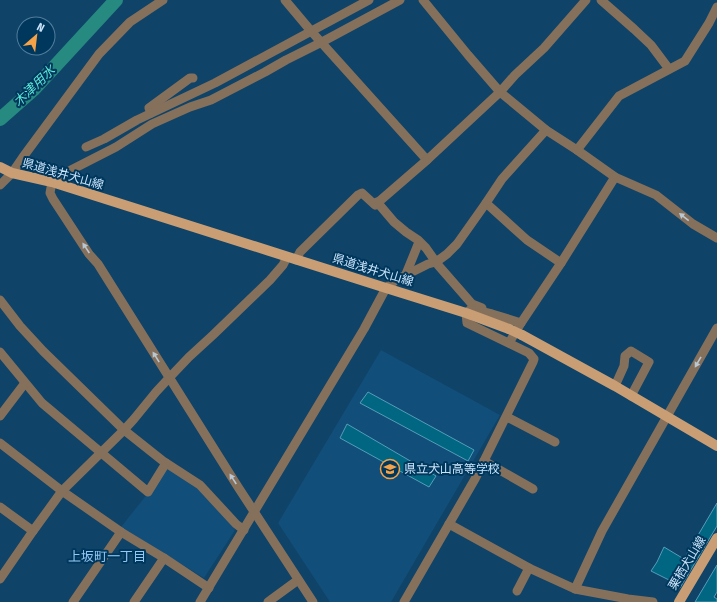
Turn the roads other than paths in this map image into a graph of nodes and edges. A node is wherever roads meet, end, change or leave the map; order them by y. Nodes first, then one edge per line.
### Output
1 (163, 0) edge
2 (285, 0) edge
3 (370, 0) edge
4 (400, 0) edge
5 (423, 0) edge
6 (586, 0) edge
7 (601, 0) edge
8 (717, 7) edge
9 (311, 31) junction
10 (322, 42) junction
11 (669, 69) junction
12 (193, 78) dead end
13 (500, 92) junction
14 (151, 113) junction
15 (156, 123) junction
16 (546, 130) junction
17 (86, 147) dead end
18 (577, 150) junction
19 (428, 160) junction
20 (0, 167) edge
21 (12, 173) junction
22 (615, 177) junction
23 (52, 182) junction
24 (0, 185) edge
25 (377, 202) junction
26 (486, 203) junction
27 (717, 238) edge
28 (420, 242) junction
29 (292, 258) junction
30 (436, 262) junction
31 (561, 263) junction
32 (406, 274) junction
33 (386, 288) junction
34 (0, 300) edge
35 (466, 314) junction
36 (492, 314) junction
37 (521, 323) junction
38 (717, 328) edge
39 (509, 343) junction
40 (0, 352) edge
41 (169, 378) junction
42 (26, 383) junction
43 (615, 386) junction
44 (631, 396) junction
45 (0, 416) edge
46 (667, 416) junction
47 (507, 417) junction
48 (124, 430) junction
49 (555, 442) dead end
50 (0, 443) edge
51 (717, 446) edge
52 (101, 453) junction
53 (484, 462) junction
54 (166, 463) junction
55 (534, 489) dead end
56 (62, 491) junction
57 (0, 507) edge
58 (254, 512) junction
59 (449, 524) junction
60 (244, 530) junction
61 (32, 531) junction
62 (121, 532) junction
63 (717, 538) edge
64 (164, 558) junction
65 (529, 568) junction
66 (1, 574) edge
67 (298, 580) junction
68 (209, 588) junction
69 (575, 589) junction
70 (517, 591) dead end
71 (682, 601) edge
72 (73, 602) edge
73 (134, 602) edge
74 (200, 602) edge
75 (268, 602) edge
76 (313, 602) edge
77 (404, 602) edge
78 (653, 602) edge

1 - 21 street
2 - 9 street
3 - 9 street
4 - 10 street
5 - 13 street
6 - 13 street
7 - 11 street
8 - 11 street
9 - 10 street
9 - 14 street
10 - 15 street
10 - 19 street
11 - 18 street
12 - 14 street
13 - 16 street
13 - 19 street
14 - 15 street
14 - 17 street
15 - 23 street
16 - 18 street
16 - 26 street
18 - 22 street
19 - 25 street
20 - 21 main road, 県道浅井犬山線
21 - 23 main road, 県道浅井犬山線
21 - 24 street
27 -> 22 street
22 - 31 street
23 - 29 main road, 県道浅井犬山線
41 -> 23 street
25 - 28 street
25 - 29 street
26 - 30 street
26 - 31 street
28 - 30 street
28 - 32 street
29 - 33 main road, 県道浅井犬山線
29 - 41 street
30 - 32 street
30 - 36 street
31 - 37 street
32 - 33 street
33 - 35 main road, 県道浅井犬山線
33 - 58 street
34 - 48 street
35 - 36 street
35 - 39 street
35 - 43 main road, 県道浅井犬山線, bridge
36 - 37 street
37 - 39 street
38 -> 46 street
39 - 47 street
40 - 42 street
41 - 48 street
58 -> 41 street
42 - 45 street
42 - 52 street
43 - 44 main road, 県道浅井犬山線
43 - 44 street
44 - 46 main road, 県道浅井犬山線
46 - 51 main road, 県道浅井犬山線
46 - 69 street
47 - 49 street
47 - 53 street
48 - 52 street
48 - 54 street
50 - 56 street
52 - 54 street
52 - 56 street
53 - 55 street
53 - 59 street
54 - 60 street
56 - 61 street
56 - 62 street
57 - 61 street
58 - 60 street
58 - 67 street
59 - 65 street
59 - 77 street
60 - 68 street
61 - 66 street
62 - 64 street
62 - 72 street
63 - 71 main road, 栗栖犬山線
64 - 68 street
64 - 73 street
65 - 69 street
65 - 70 street
67 - 75 street
67 - 76 street
68 - 74 street
69 - 78 street

